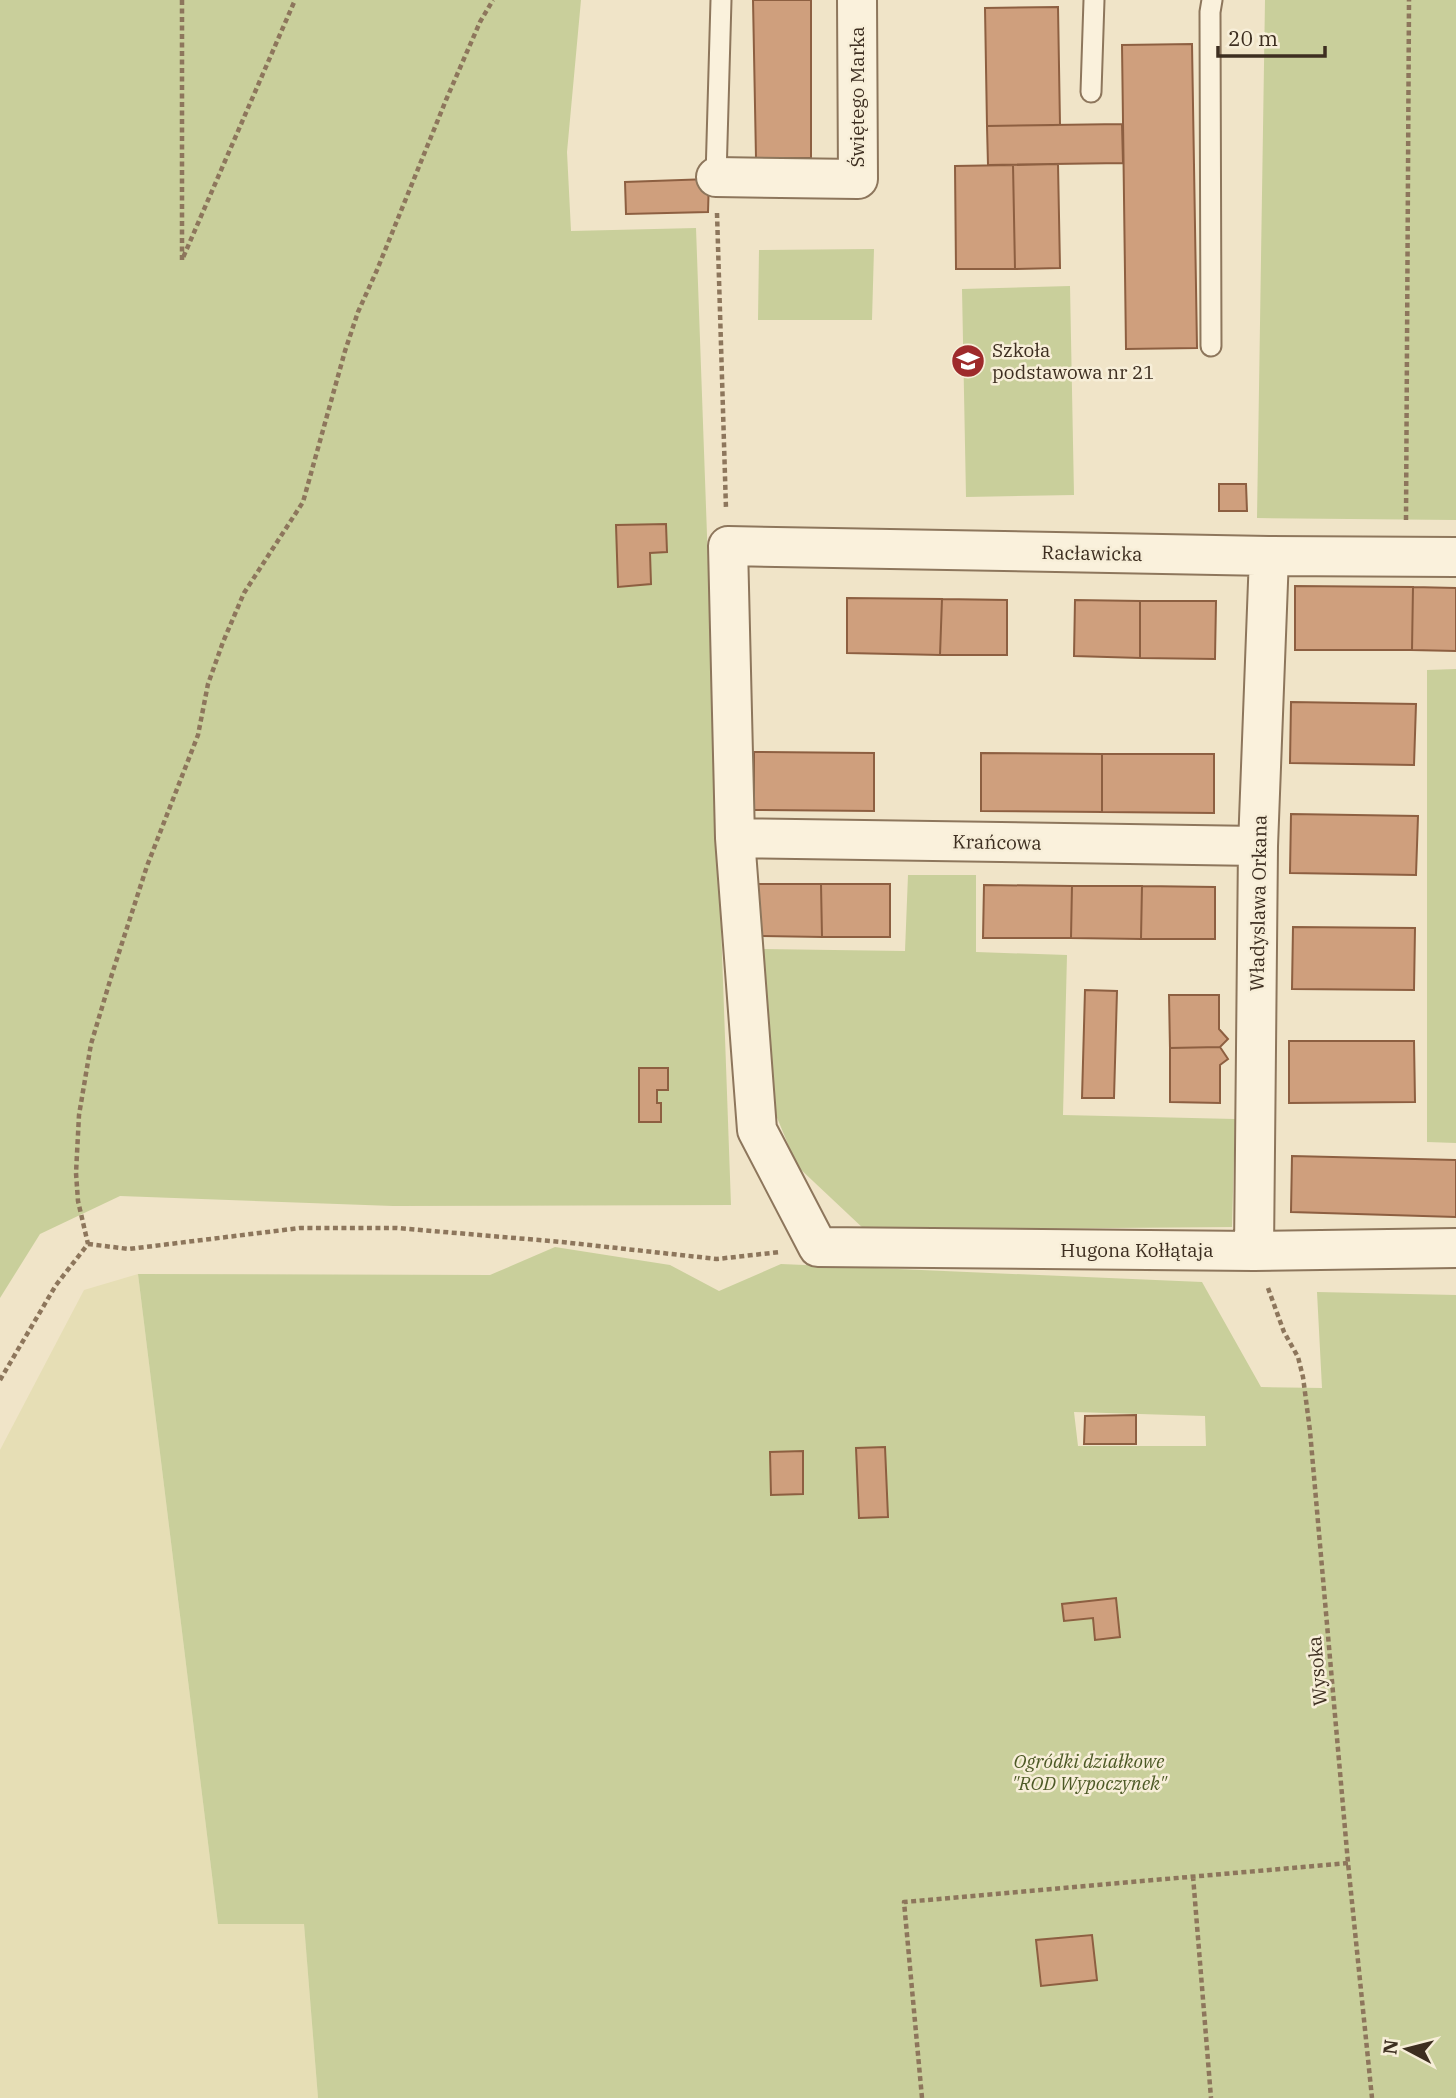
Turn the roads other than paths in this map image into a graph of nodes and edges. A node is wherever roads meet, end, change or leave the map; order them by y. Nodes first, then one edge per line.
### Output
1 (721, 0) edge
2 (857, 0) edge
3 (1094, 0) edge
4 (1213, 0) edge
5 (1091, 92) dead end
6 (716, 177) joint
7 (1211, 346) dead end
8 (1269, 556) junction
9 (1456, 557) edge
10 (735, 838) junction
11 (1258, 846) junction
12 (1456, 1248) edge
13 (1254, 1251) junction

1 - 6 lane
2 - 6 street, Świętego Marka
3 - 5 lane
4 - 7 lane
8 - 9 street, Racławicka
8 - 10 street, Racławicka
8 - 11 street, Władyslawa Orkana
10 - 11 street, Krańcowa
10 - 13 street, Hugona Kołłątaja
11 - 13 street, Władyslawa Orkana
12 - 13 street, Hugona Kołłątaja

